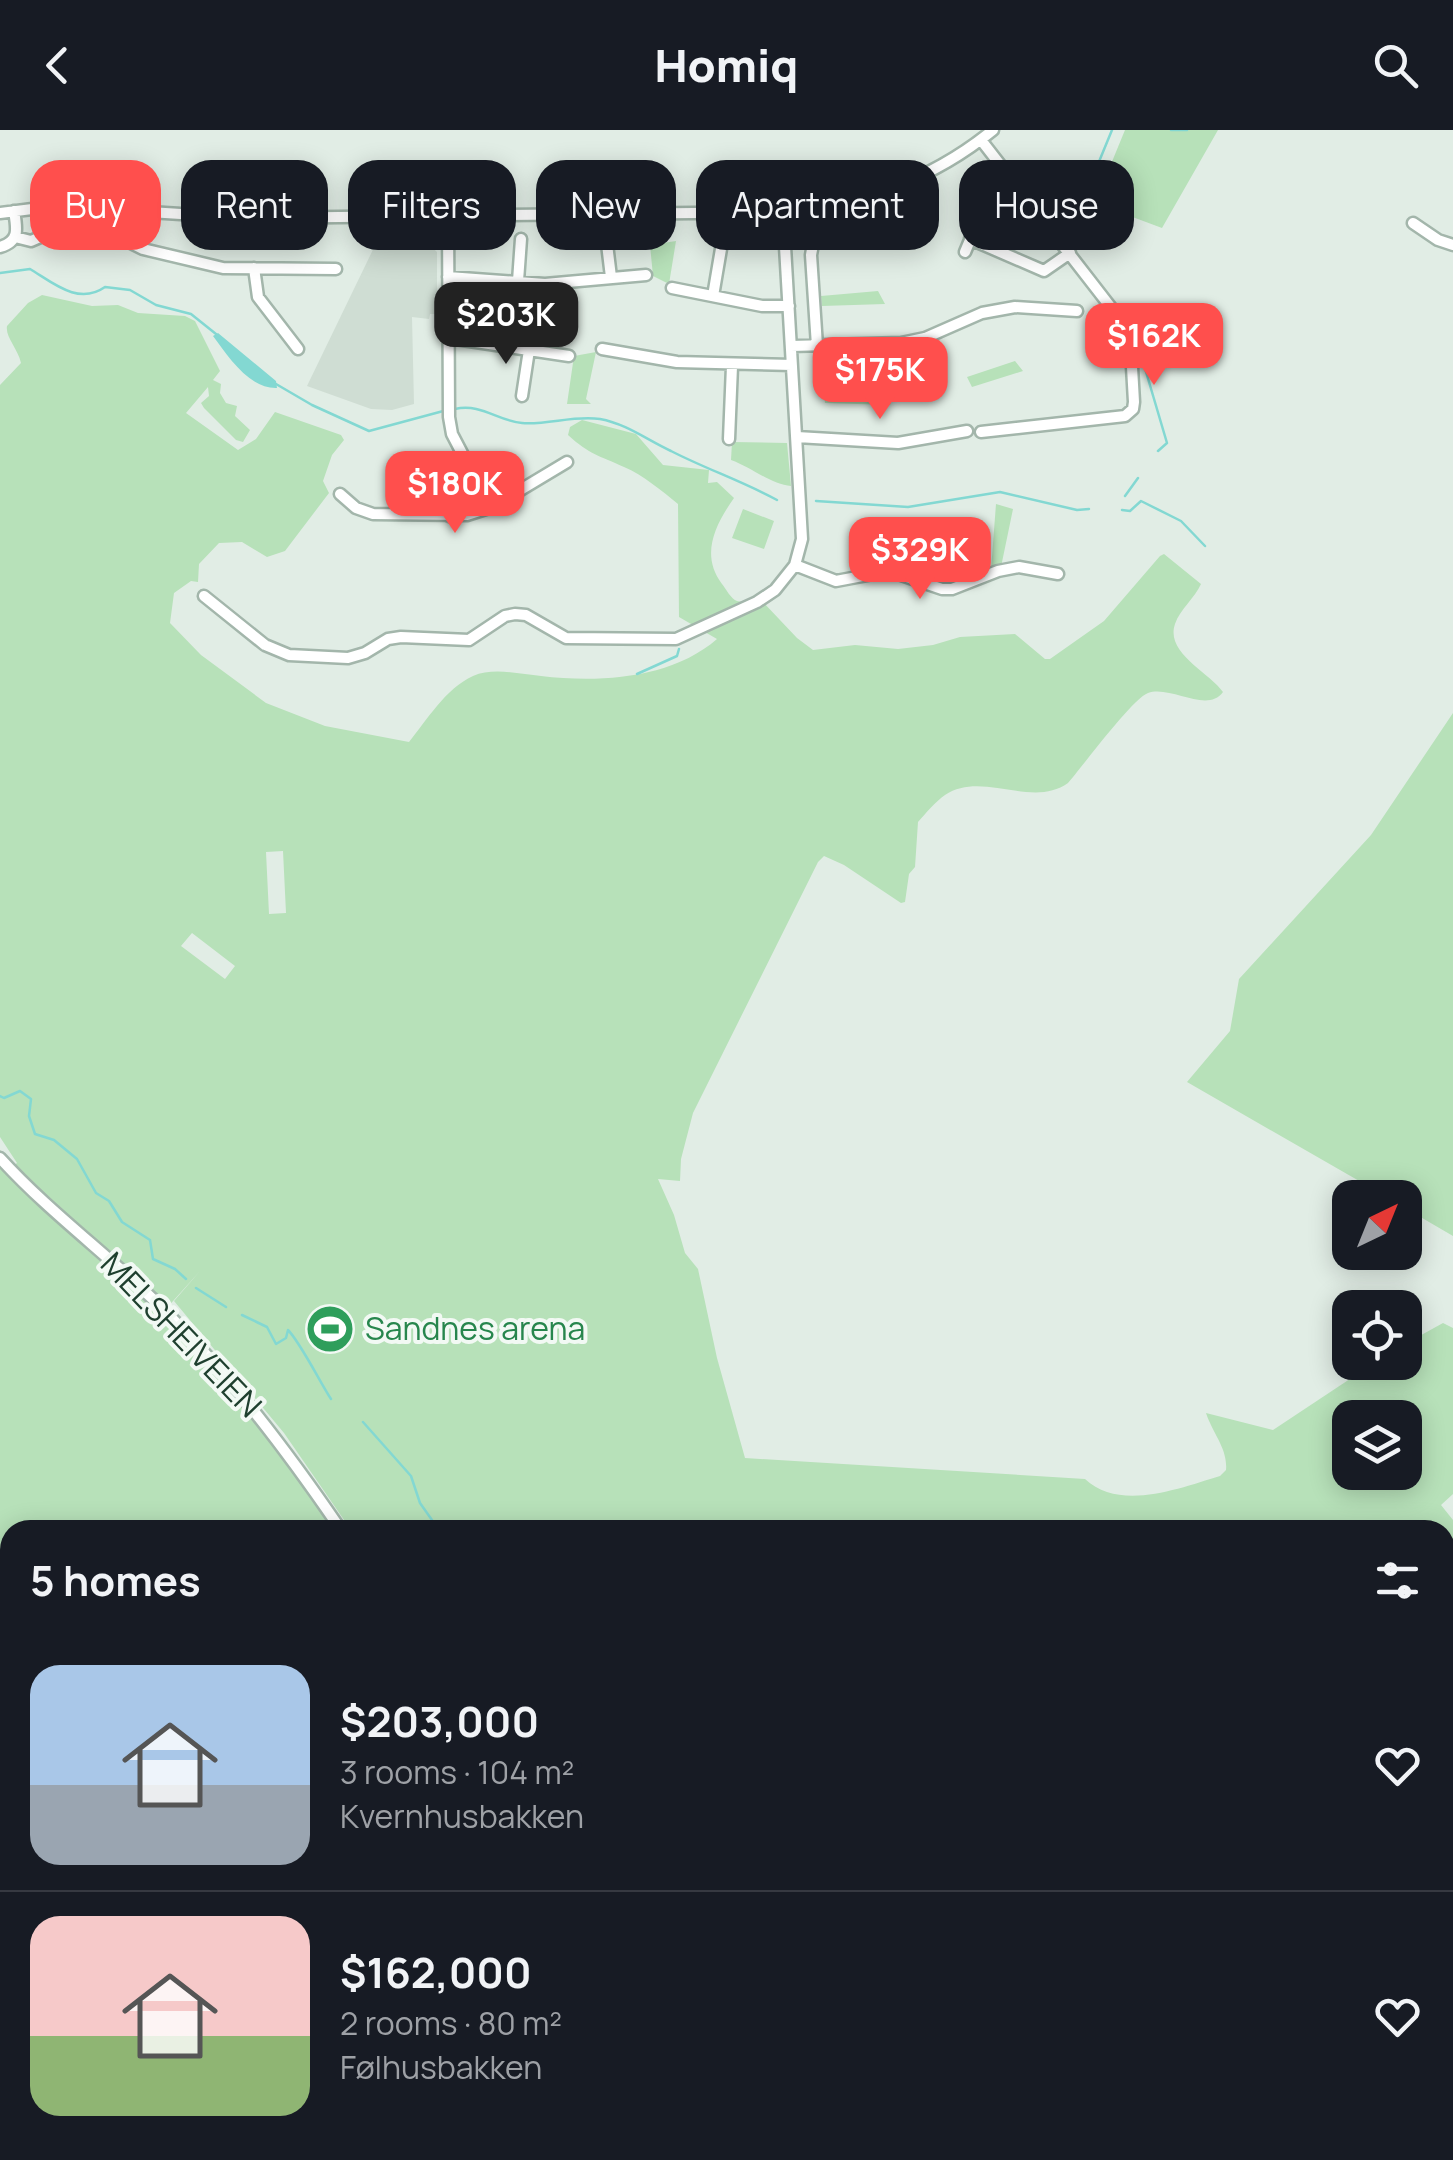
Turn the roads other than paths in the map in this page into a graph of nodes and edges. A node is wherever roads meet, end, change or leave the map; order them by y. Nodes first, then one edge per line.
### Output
1 (992, 130) edge
2 (981, 140) junction
3 (939, 166) edge
4 (14, 211) junction
5 (0, 213) edge
6 (696, 213) edge
7 (516, 215) edge
8 (348, 217) edge
9 (1414, 223) dead end
10 (16, 237) junction
11 (521, 239) dead end
12 (1453, 245) edge
13 (0, 248) edge
14 (448, 250) edge
15 (608, 250) edge
16 (721, 250) edge
17 (785, 250) edge
18 (813, 250) edge
19 (997, 250) edge
20 (1070, 253) junction
21 (254, 268) junction
22 (336, 268) dead end
23 (646, 275) dead end
24 (448, 277) junction
25 (611, 277) junction
26 (518, 281) junction
27 (672, 288) dead end
28 (713, 296) junction
29 (789, 306) junction
30 (1077, 311) dead end
31 (449, 338) junction
32 (791, 346) junction
33 (817, 346) junction
34 (298, 349) dead end
35 (602, 349) dead end
36 (528, 350) junction
37 (570, 356) dead end
38 (732, 366) junction
39 (792, 366) junction
40 (522, 396) dead end
41 (967, 431) dead end
42 (981, 432) dead end
43 (729, 438) dead end
44 (796, 438) junction
45 (566, 462) dead end
46 (340, 494) dead end
47 (450, 516) junction
48 (795, 565) junction
49 (1058, 574) dead end
50 (204, 596) dead end
51 (0, 1158) edge
52 (334, 1520) edge

1 - 2 street
2 - 3 street
2 - 20 street
4 - 5 street
4 - 8 street
4 - 10 street
6 - 7 street
9 - 12 street
10 - 13 street
10 - 21 street
11 - 26 street
14 - 24 street
15 - 25 street
16 - 28 street
17 - 29 street
18 - 33 street
19 - 20 street
20 - 42 street
21 - 22 street
21 - 34 street
23 - 25 street
24 - 26 street
24 - 31 street
25 - 26 street
27 - 28 street
28 - 29 street
29 - 32 street
30 - 33 street
31 - 36 street
31 - 47 street
32 - 33 street
32 - 39 street
35 - 38 street
36 - 37 street
36 - 40 street
38 - 39 street
38 - 43 street
39 - 44 street
41 - 44 street
44 - 48 street
45 - 47 street
46 - 47 street
48 - 49 street
48 - 50 street
51 - 52 street, MELSHEIVEIEN

